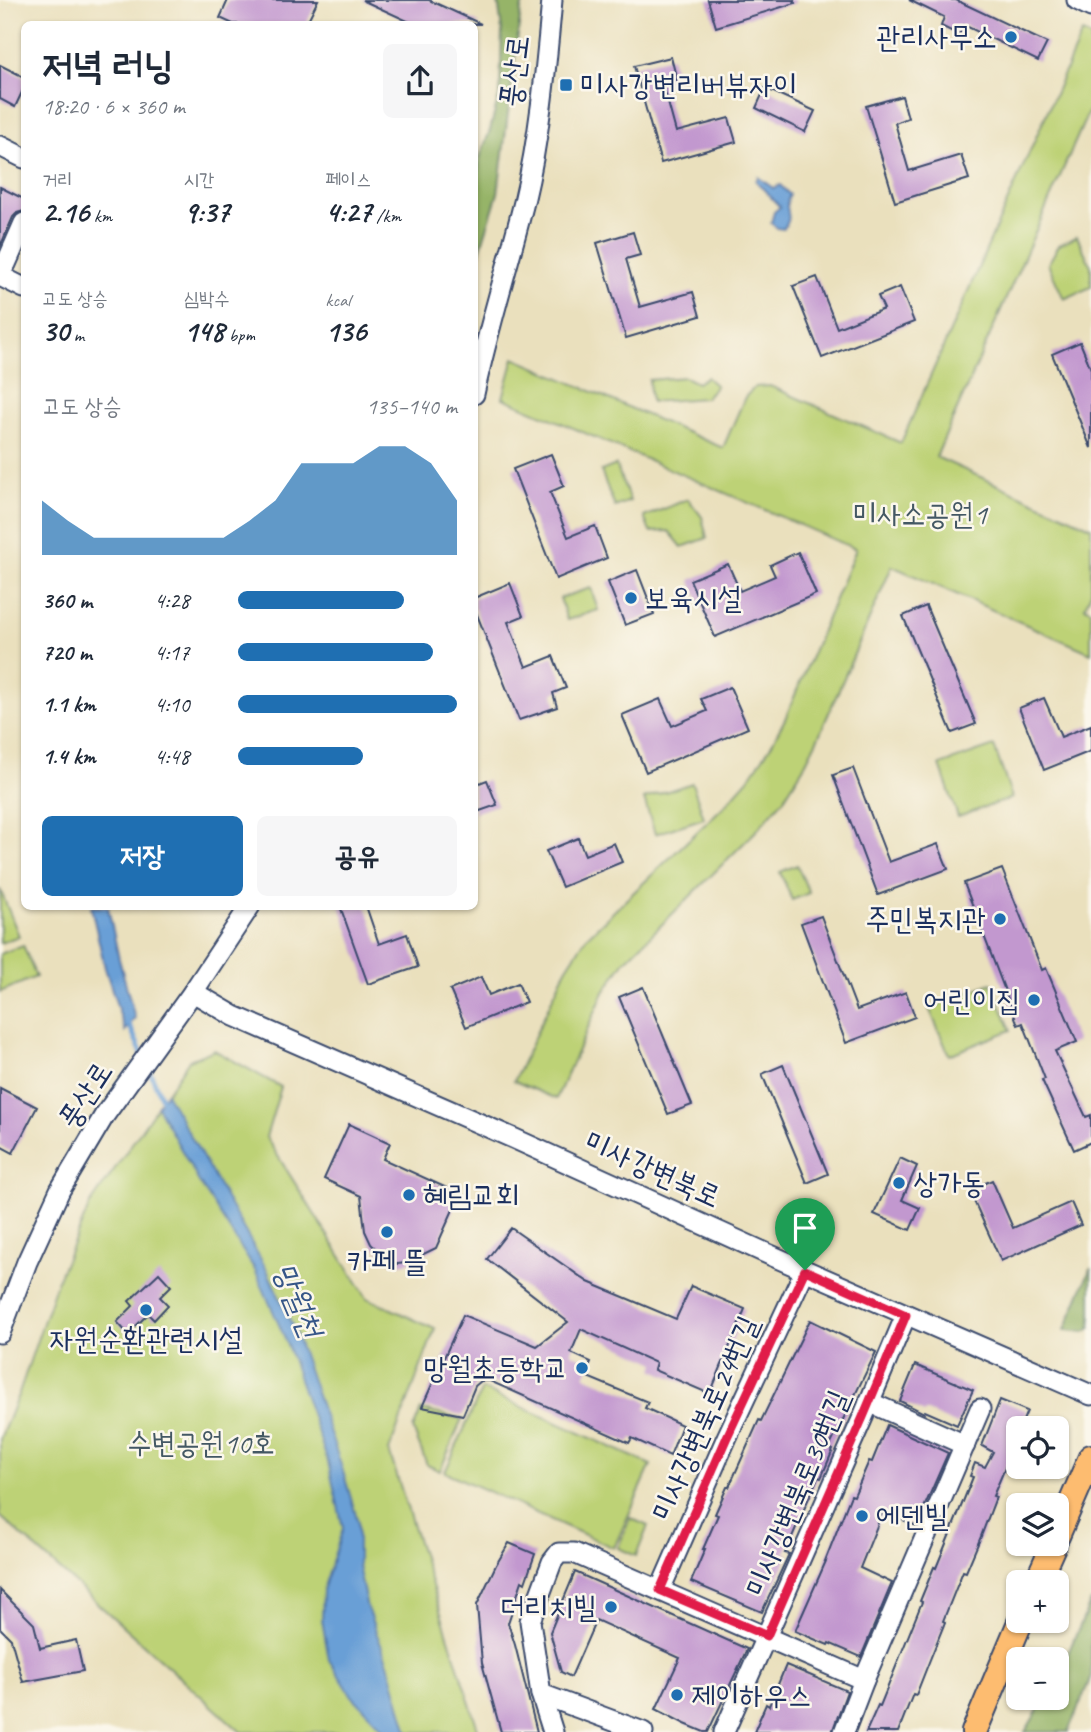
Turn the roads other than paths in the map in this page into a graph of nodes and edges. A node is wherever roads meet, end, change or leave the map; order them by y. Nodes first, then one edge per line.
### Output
1 (552, 0) edge
2 (1077, 0) edge
3 (1091, 7) edge
4 (0, 146) edge
5 (21, 156) edge
6 (21, 230) edge
7 (3, 270) edge
8 (21, 285) edge
9 (478, 358) edge
10 (247, 910) edge
11 (193, 992) junction
12 (805, 1270) junction
13 (906, 1315) junction
14 (0, 1333) edge
15 (1091, 1395) edge
16 (869, 1402) junction
17 (980, 1409) dead end
18 (965, 1445) junction
19 (1091, 1457) edge
20 (1069, 1508) edge
21 (660, 1590) junction
22 (1016, 1633) edge
23 (767, 1636) junction
24 (864, 1680) junction
25 (541, 1694) junction
26 (553, 1732) edge
27 (643, 1732) edge
28 (724, 1732) edge
29 (844, 1732) edge
30 (974, 1732) edge

1 - 9 street, 풍산로
2 - 3 street
4 - 5 street
6 - 7 street
7 - 8 street
10 - 11 street, 풍산로
11 - 12 street, 미사강변북로
11 - 14 street, 풍산로
12 - 13 street, 미사강변북로
12 - 21 street, 미사강변북로24번길
13 - 15 street, 미사강변북로
13 - 16 street, 미사강변북로30번길
16 - 18 street
16 - 23 street, 미사강변북로30번길
17 - 18 street
18 - 24 street
19 - 20 main road
21 - 23 street
21 - 25 street
22 - 30 main road
23 - 24 street
23 - 28 street, 미사강변북로30번길
24 - 29 street
25 - 26 street
25 - 27 street

